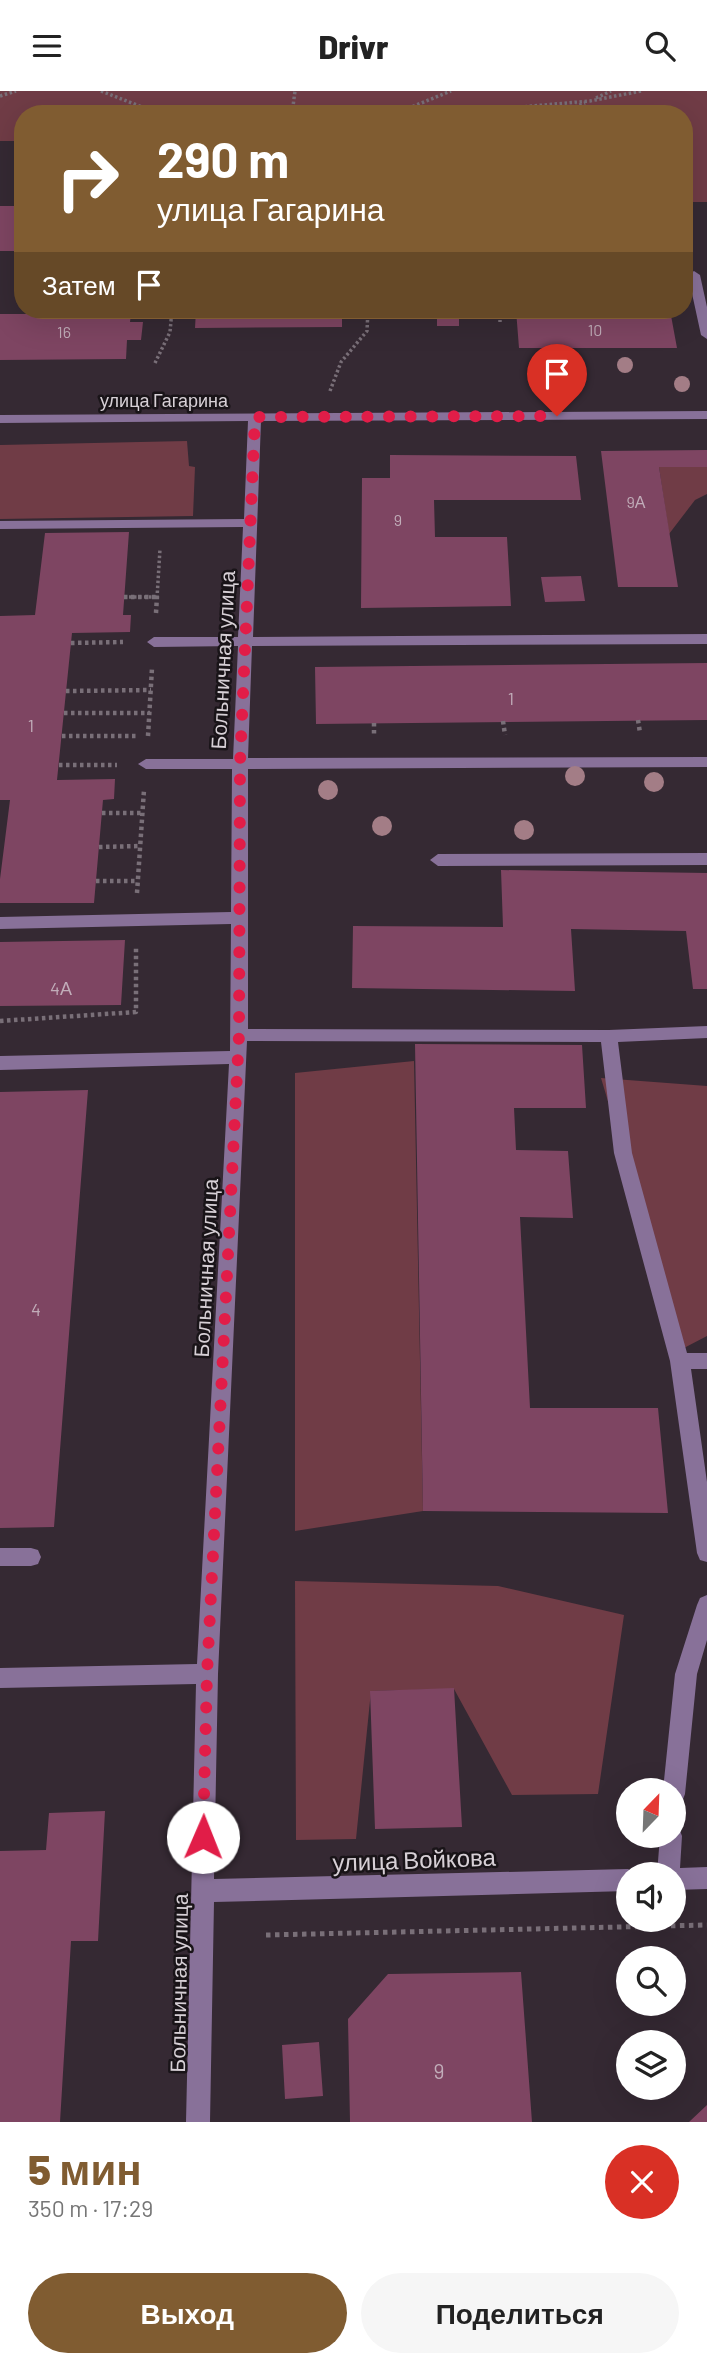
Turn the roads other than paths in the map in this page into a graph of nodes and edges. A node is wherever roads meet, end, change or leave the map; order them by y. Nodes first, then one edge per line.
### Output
1 (694, 275) dead end
2 (707, 335) edge
3 (707, 415) edge
4 (255, 417) junction
5 (0, 419) edge
6 (251, 523) junction
7 (0, 525) edge
8 (707, 639) edge
9 (246, 640) junction
10 (154, 642) road end
11 (707, 761) edge
12 (146, 764) road end
13 (240, 764) junction
14 (707, 859) edge
15 (438, 860) dead end
16 (239, 918) junction
17 (0, 923) edge
18 (707, 1032) edge
19 (239, 1035) junction
20 (608, 1036) junction
21 (238, 1057) junction
22 (0, 1063) edge
23 (680, 1361) junction
24 (707, 1361) edge
25 (707, 1553) edge
26 (0, 1557) edge
27 (31, 1557) dead end
28 (707, 1605) edge
29 (207, 1674) junction
30 (0, 1678) edge
31 (676, 1778) edge
32 (707, 1878) edge
33 (686, 1879) edge
34 (616, 1880) edge
35 (202, 1891) junction
36 (198, 2122) edge

1 - 2 street
3 - 4 street, улица Гагарина
4 - 5 street, улица Гагарина
4 - 6 street, Больничная улица
6 - 7 street
6 - 9 street, Больничная улица
8 - 9 street
9 - 10 street
9 - 13 street, Больничная улица
11 - 13 street
12 - 13 street
13 - 16 street, Больничная улица
14 - 15 street
16 - 17 street
16 - 19 street, Больничная улица
18 - 20 street
19 - 20 street
19 - 21 street, Больничная улица
20 - 23 street
21 - 22 street
21 - 29 street, Больничная улица
23 - 24 street
23 - 25 street
26 - 27 street
28 - 31 street
29 - 30 street
29 - 35 street, Больничная улица
32 - 33 street
34 - 35 street, улица Войкова
35 - 36 street, Больничная улица

